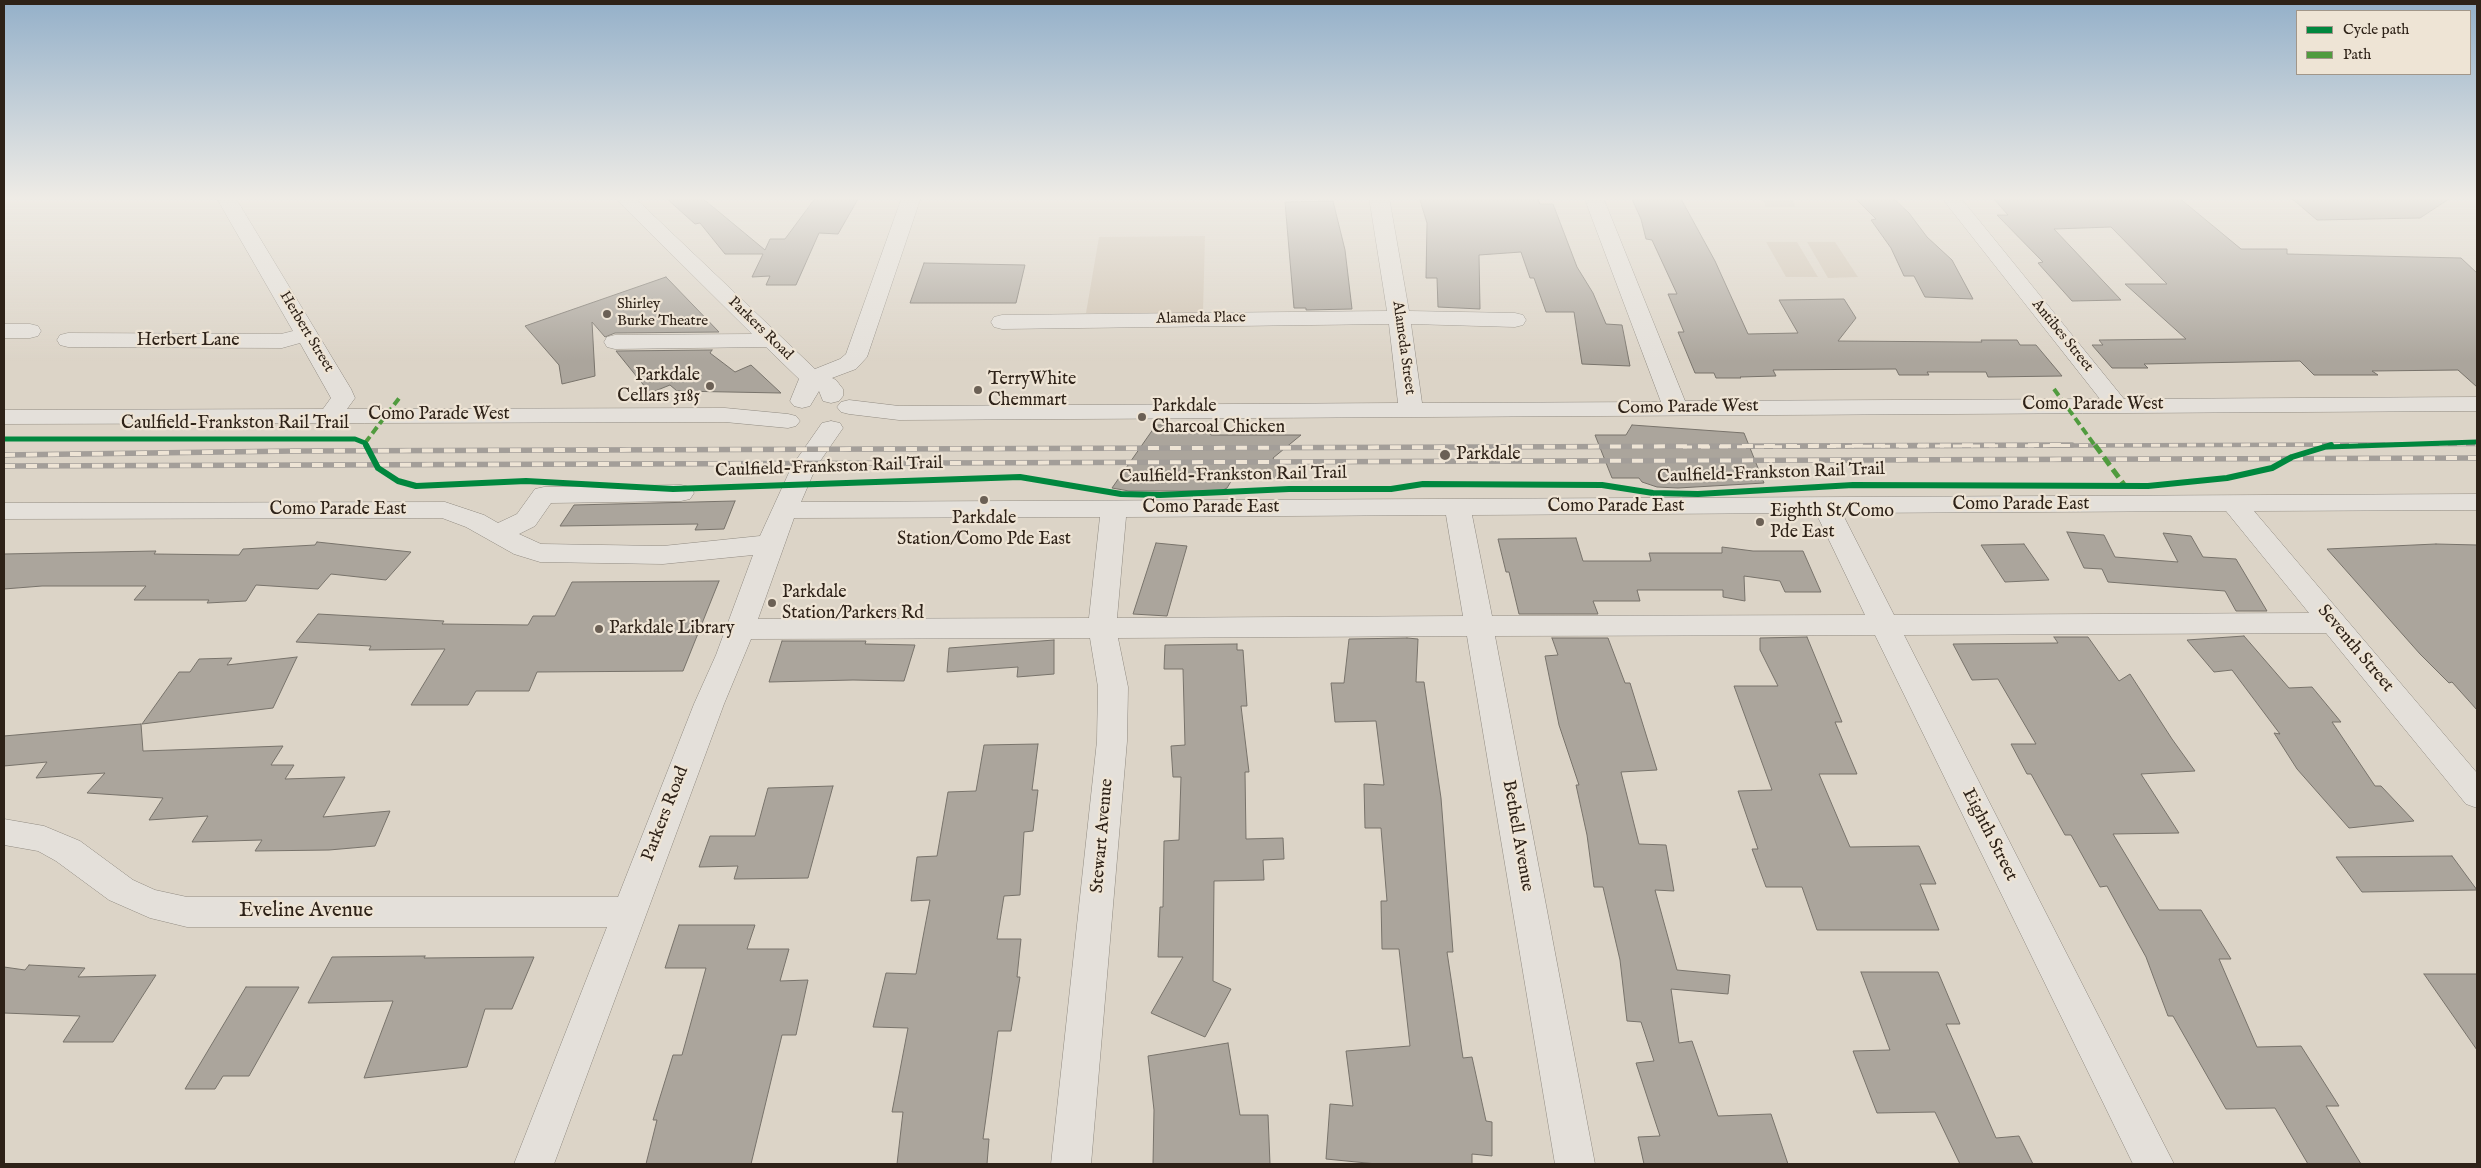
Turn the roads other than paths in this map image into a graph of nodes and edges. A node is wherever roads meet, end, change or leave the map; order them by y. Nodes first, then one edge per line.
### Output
1 (258, 252) edge
2 (679, 252) edge
3 (893, 252) edge
4 (1388, 252) edge
5 (1614, 252) edge
6 (1994, 252) edge
7 (1399, 317) junction
8 (1516, 320) dead end
9 (1002, 322) dead end
10 (30, 330) dead end
11 (4, 331) edge
12 (307, 334) junction
13 (68, 340) dead end
14 (770, 340) junction
15 (615, 342) dead end
16 (811, 378) junction
17 (2477, 404) edge
18 (2117, 405) junction
19 (1676, 409) junction
20 (1411, 410) junction
21 (838, 413) junction
22 (796, 414) junction
23 (330, 416) junction
24 (4, 417) edge
25 (804, 466) junction
26 (681, 493) dead end
27 (2477, 502) edge
28 (2234, 503) junction
29 (1825, 506) junction
30 (1458, 507) junction
31 (1114, 509) junction
32 (784, 510) junction
33 (4, 512) edge
34 (497, 534) junction
35 (766, 554) junction
36 (2333, 623) junction
37 (1479, 625) junction
38 (1885, 626) junction
39 (1102, 627) junction
40 (741, 629) junction
41 (2477, 795) edge
42 (4, 832) edge
43 (629, 912) junction
44 (534, 1164) edge
45 (1071, 1164) edge
46 (1575, 1164) edge
47 (2154, 1164) edge

1 - 12 street, Herbert Street
2 - 14 street, Parkers Road
3 - 16 street
4 - 7 street, Alameda Street
5 - 19 street
6 - 18 street, Antibes Street
7 - 8 street, Alameda Place
7 - 9 street, Alameda Place
7 - 20 street, Alameda Street
10 - 11 street
12 - 13 street, Herbert Lane
12 - 23 street, Herbert Street
14 - 15 street
14 - 16 street, Parkers Road
16 - 21 street, Parkers Road
16 - 22 street
17 - 18 street, Como Parade West
18 - 19 street, Como Parade West
19 - 20 street, Como Parade West
20 - 21 street, Como Parade West
21 - 22 street
21 - 22 street
21 - 25 street, Parkers Road
22 - 23 street, Como Parade West
22 - 25 street
23 - 24 street, Como Parade West
25 - 32 street, Parkers Road
26 - 34 street
27 - 28 street, Como Parade East
28 - 29 street, Como Parade East
28 - 36 street, Seventh Street
29 - 30 street, Como Parade East
29 - 38 street, Eighth Street
30 - 31 street, Como Parade East
30 - 37 street, Bethell Avenue
31 - 32 street, Como Parade East
31 - 39 street, Stewart Avenue
32 - 35 street, Parkers Road
33 - 34 street, Como Parade East
34 - 35 street, Como Parade East
35 - 40 street, Parkers Road
36 - 38 street
36 - 41 street, Seventh Street
37 - 38 street
37 - 39 street
37 - 46 street, Bethell Avenue
38 - 47 street, Eighth Street
39 - 40 street
39 - 45 street, Stewart Avenue
40 - 43 street, Parkers Road
42 - 43 street, Eveline Avenue
43 - 44 street, Parkers Road

